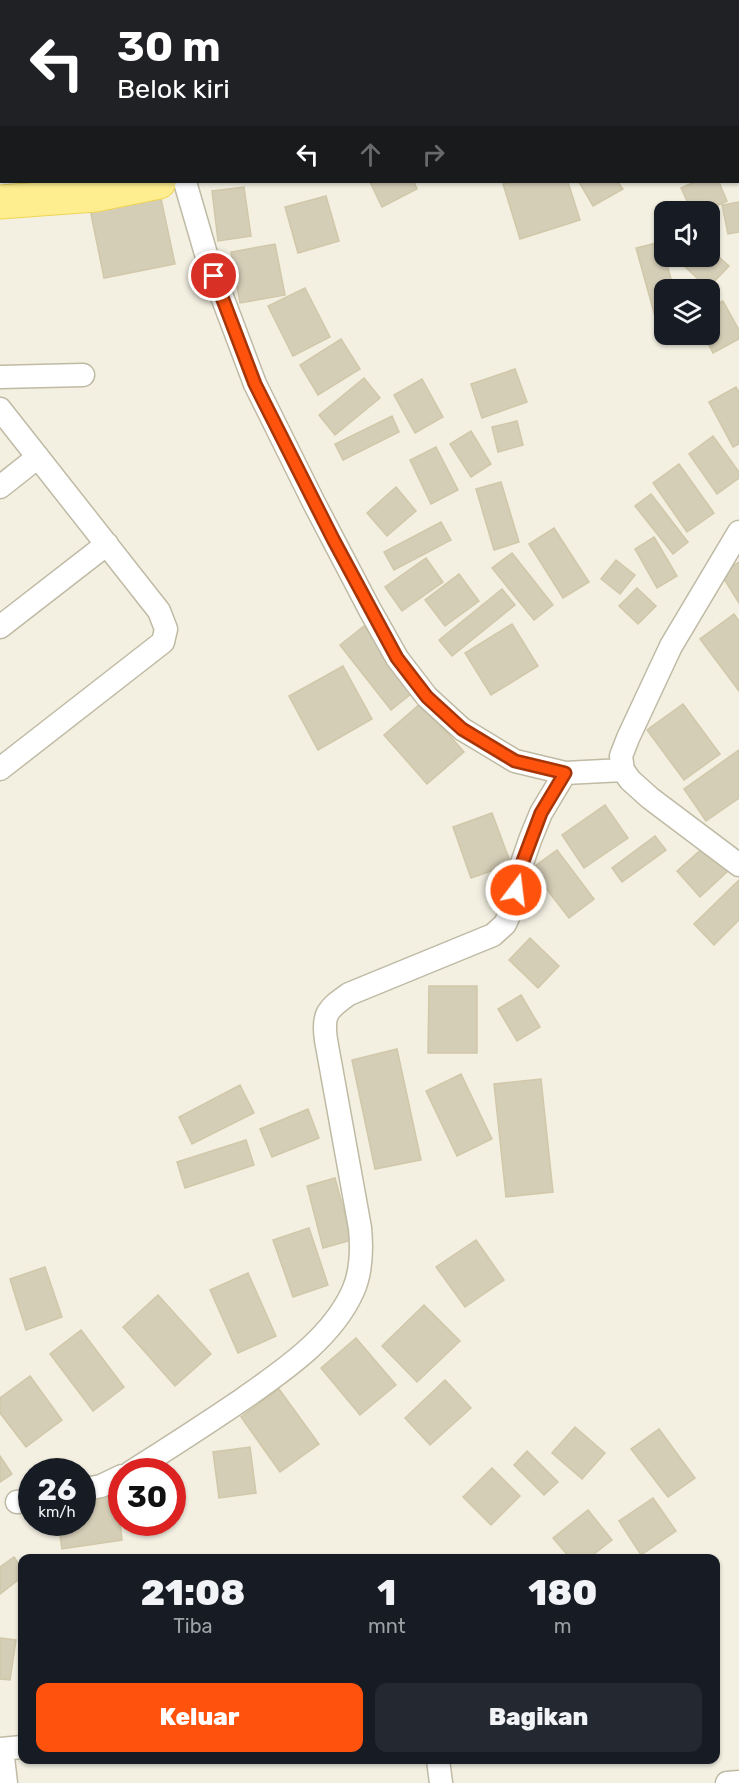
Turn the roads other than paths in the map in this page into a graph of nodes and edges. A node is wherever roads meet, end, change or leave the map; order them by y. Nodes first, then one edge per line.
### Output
1 (154, 183) edge
2 (184, 183) edge
3 (0, 202) edge
4 (84, 375) dead end
5 (0, 377) edge
6 (0, 409) edge
7 (38, 457) junction
8 (0, 487) edge
9 (739, 532) edge
10 (107, 544) junction
11 (0, 627) edge
12 (0, 769) edge
13 (623, 770) junction
14 (565, 773) junction
15 (739, 865) edge
16 (153, 1458) edge
17 (8, 1748) edge
18 (439, 1764) edge
19 (739, 1782) edge
20 (6, 1783) edge
21 (441, 1783) edge
22 (727, 1783) edge

1 - 3 main road
2 - 14 street
4 - 5 street
6 - 7 street
7 - 8 street
7 - 10 street
9 - 13 street
10 - 11 street
10 - 12 street
13 - 14 street
13 - 15 street
14 - 16 street
17 - 20 street
18 - 21 street
19 - 22 street

